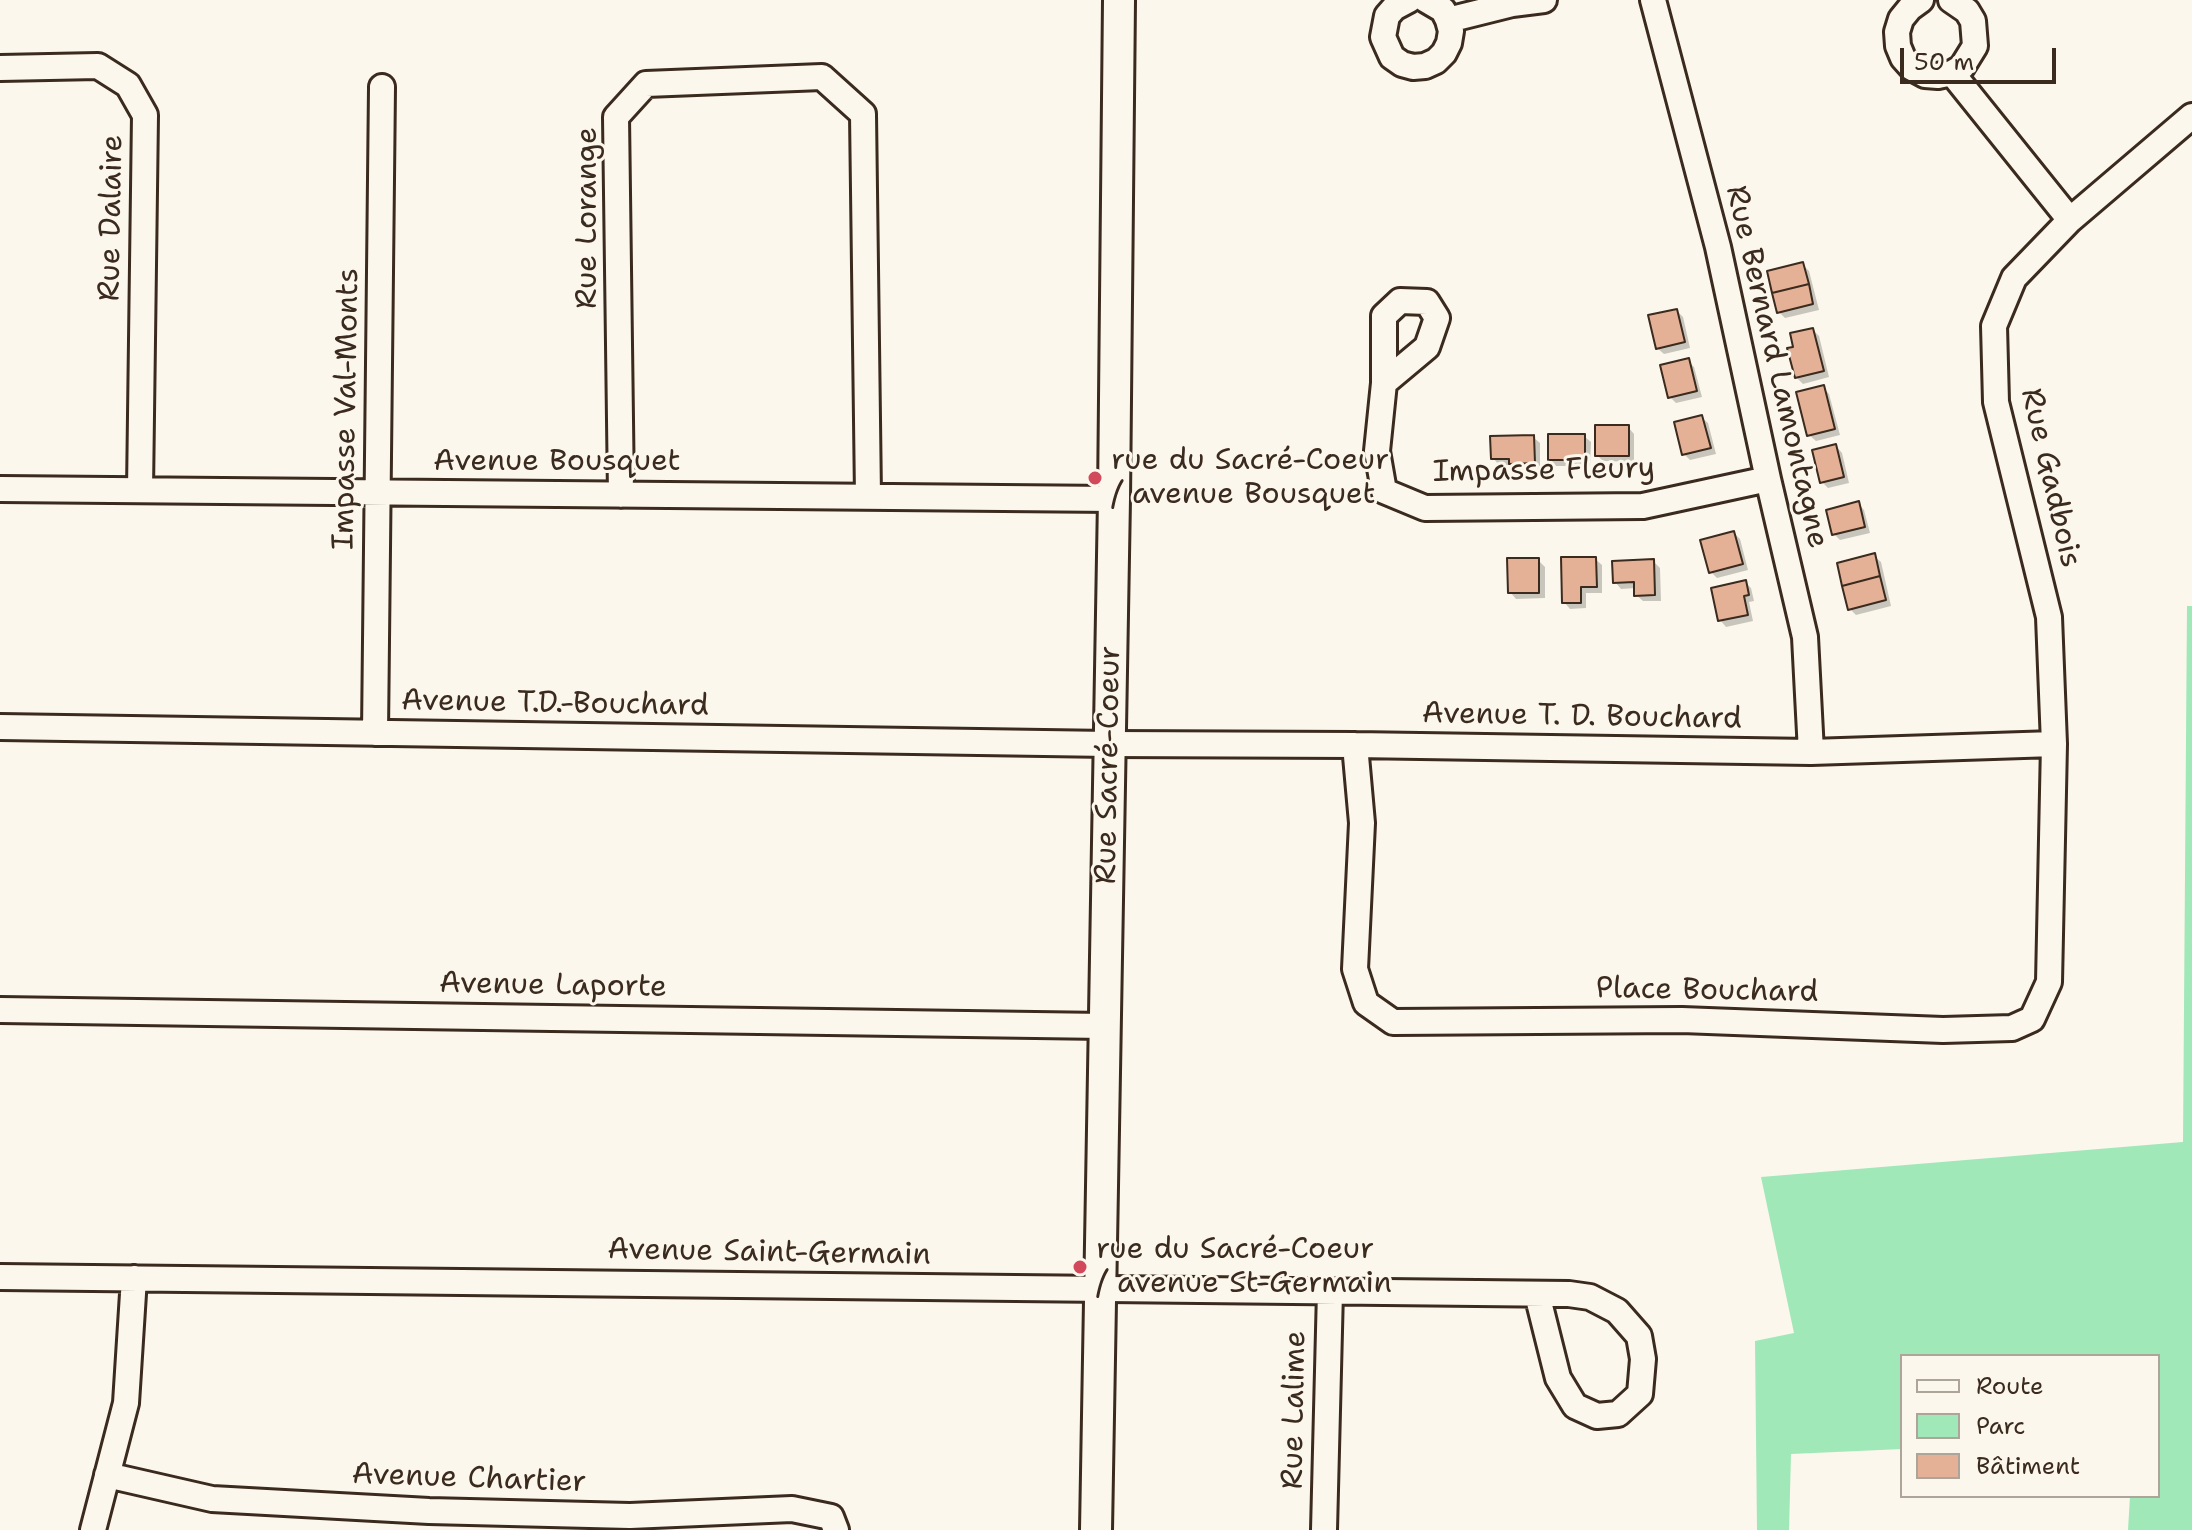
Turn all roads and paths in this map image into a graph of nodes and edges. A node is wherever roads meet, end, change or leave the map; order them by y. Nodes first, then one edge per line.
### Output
1 (1119, 0) edge
2 (1409, 0) edge
3 (1426, 0) edge
4 (1544, 0) edge
5 (1653, 0) edge
6 (1921, 0) edge
7 (1951, 0) edge
8 (1448, 20) junction
9 (0, 68) edge
10 (1952, 73) junction
11 (382, 87) dead end
12 (2192, 116) edge
13 (2070, 220) junction
14 (1384, 383) dead end
15 (1768, 479) junction
16 (0, 489) edge
17 (140, 490) junction
18 (378, 493) junction
19 (621, 495) junction
20 (868, 496) junction
21 (1114, 499) junction
22 (0, 727) edge
23 (375, 733) junction
24 (1109, 744) junction
25 (2054, 744) junction
26 (1355, 745) junction
27 (1811, 752) junction
28 (0, 1010) edge
29 (1104, 1026) junction
30 (0, 1277) edge
31 (134, 1278) junction
32 (1100, 1288) junction
33 (1330, 1291) junction
34 (1537, 1294) junction
35 (107, 1475) junction
36 (833, 1523) edge
37 (93, 1530) edge
38 (1096, 1530) edge
39 (1324, 1530) edge

1 - 21 street, Rue Sacré-Coeur
2 - 8 street
3 - 8 street
4 - 8 street
5 - 15 street, Rue Bernard Lamontagne
6 - 10 street
7 - 10 street
9 - 17 street, Rue Dalaire
10 - 13 street
11 - 18 street, Impasse Val-Monts
12 - 13 street, Rue Gadbois
13 - 25 street, Rue Gadbois
14 - 15 street, Impasse Fleury
15 - 27 street, Rue Bernard Lamontagne
16 - 17 street, Avenue Bousquet
17 - 18 street, Avenue Bousquet
18 - 19 street, Avenue Bousquet
18 - 23 street, Impasse Val-Monts
19 - 20 street, Avenue Bousquet
19 - 20 street, Rue Lorange
20 - 21 street, Avenue Bousquet
21 - 24 street, Rue Sacré-Coeur
22 - 23 street, Avenue T.D.-Bouchard
23 - 24 street, Avenue T.D.-Bouchard
24 - 26 street, Avenue T. D. Bouchard
24 - 29 street, Rue Sacré-Coeur
25 - 26 street, Place Bouchard
25 - 27 street, Avenue T. D. Bouchard
26 - 27 street, Avenue T. D. Bouchard
28 - 29 street, Avenue Laporte
29 - 32 street, Rue Sacré-Coeur
30 - 31 street, Avenue Saint-Germain
31 - 32 street, Avenue Saint-Germain
31 - 35 street
32 - 33 street, Avenue Saint-Germain
32 - 38 street, Rue Sacré-Coeur
33 - 34 street, Avenue Saint-Germain
33 - 39 street, Rue Lalime
34 - 34 street, Avenue Saint-Germain
35 - 36 street, Avenue Chartier
35 - 37 street

